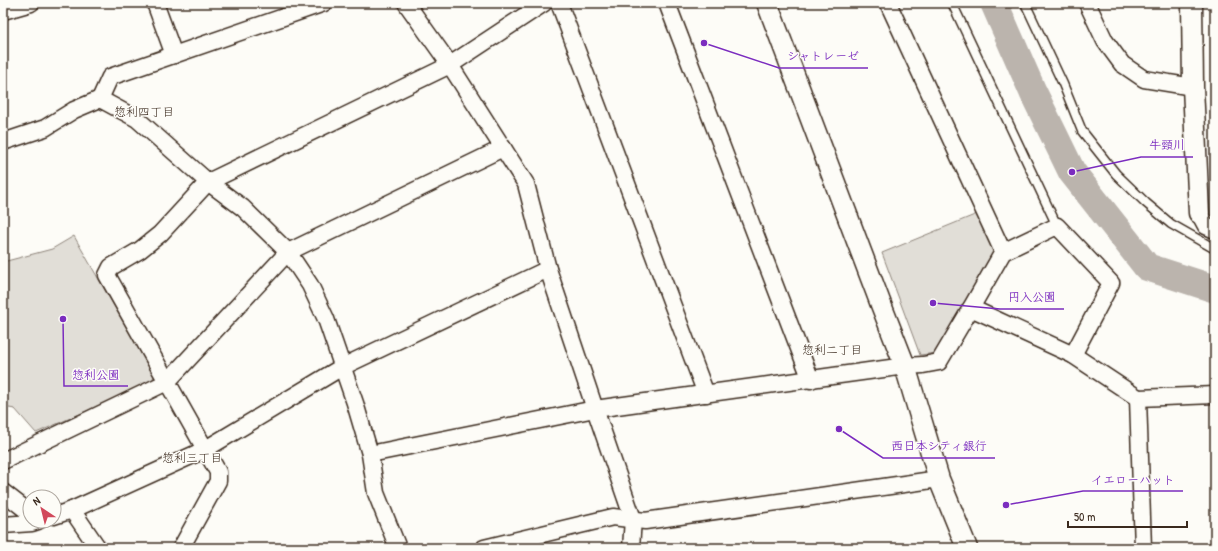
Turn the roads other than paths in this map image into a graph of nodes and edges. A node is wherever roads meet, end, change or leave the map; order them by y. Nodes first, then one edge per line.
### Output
1 (31, 3) edge
2 (155, 3) edge
3 (324, 3) edge
4 (406, 3) edge
5 (544, 3) edge
6 (559, 3) edge
7 (667, 3) edge
8 (767, 3) edge
9 (888, 3) edge
10 (952, 3) edge
11 (1025, 3) edge
12 (1087, 3) edge
13 (1192, 3) edge
14 (3, 11) edge
15 (174, 55) junction
16 (450, 65) junction
17 (1193, 87) junction
18 (100, 99) junction
19 (3, 142) edge
20 (503, 148) junction
21 (208, 182) junction
22 (1199, 214) joint
23 (1057, 226) junction
24 (1215, 230) edge
25 (1215, 249) edge
26 (288, 252) junction
27 (1003, 252) junction
28 (548, 269) junction
29 (971, 308) junction
30 (1073, 355) junction
31 (905, 366) junction
32 (342, 367) junction
33 (811, 380) junction
34 (167, 382) junction
35 (706, 394) junction
36 (1215, 396) edge
37 (1138, 398) junction
38 (595, 409) junction
39 (204, 450) junction
40 (370, 454) junction
41 (3, 462) edge
42 (939, 479) junction
43 (3, 492) edge
44 (22, 510) edge
45 (72, 510) junction
46 (62, 513) edge
47 (633, 520) junction
48 (22, 522) edge
49 (3, 525) edge
50 (98, 548) edge
51 (181, 548) edge
52 (398, 548) edge
53 (484, 548) edge
54 (632, 548) edge
55 (967, 548) edge
56 (1143, 548) edge

1 - 14 street
2 - 15 street
3 - 15 street
4 - 16 street
5 - 16 street
6 - 35 street
7 - 33 street
8 - 31 street
9 - 27 street
10 - 23 lane
11 - 25 lane
12 - 17 street
13 - 17 street
15 - 18 street
16 - 20 street
16 - 21 street
17 - 22 street
18 - 19 street
18 - 21 street
20 - 26 street
20 - 28 street
21 - 26 street
21 - 34 street
22 - 24 street
23 - 27 street
23 - 30 street
26 - 32 street
26 - 34 street
27 - 29 street
28 - 32 street
28 - 38 street
29 - 30 street
29 - 31 street
30 - 37 street
31 - 33 street
31 - 42 street
32 - 39 street
32 - 40 street
33 - 35 street
34 - 39 street
34 - 41 street
35 - 38 street
36 - 37 street
37 - 56 street
38 - 40 street
38 - 47 street
39 - 45 street
39 - 51 street
40 - 52 street
42 - 47 street
42 - 55 street
43 - 44 street
45 - 46 street
45 - 50 street
47 - 53 street
47 - 54 street
48 - 49 street

